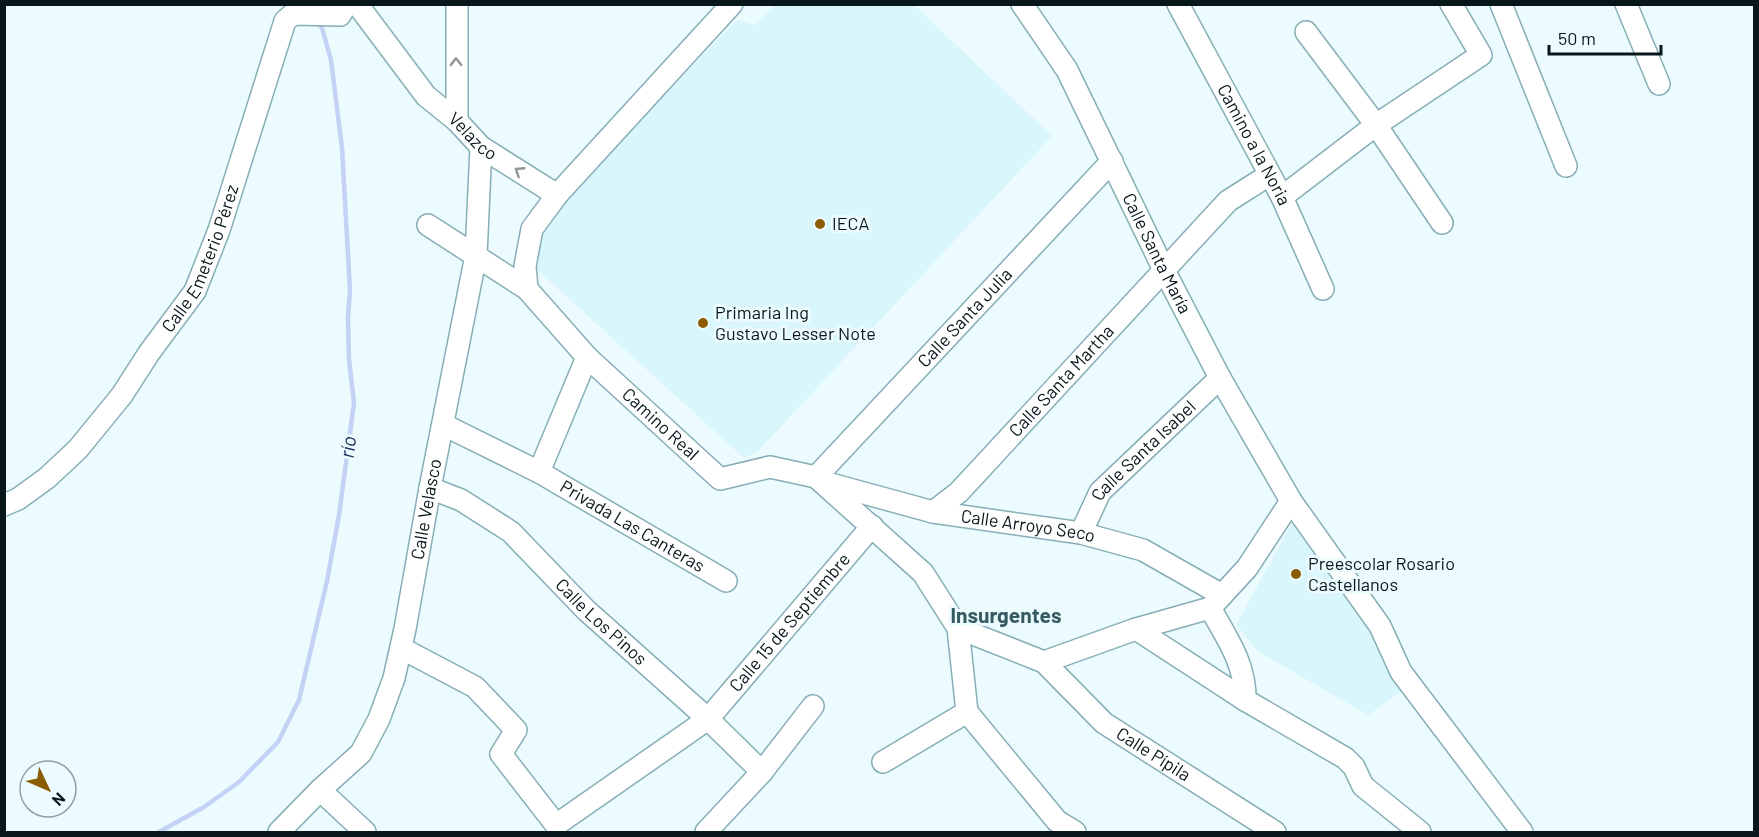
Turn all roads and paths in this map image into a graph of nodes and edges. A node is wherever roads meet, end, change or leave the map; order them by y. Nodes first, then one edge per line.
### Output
1 (347, 4) edge
2 (357, 4) edge
3 (457, 4) edge
4 (732, 4) edge
5 (1022, 4) edge
6 (1178, 4) edge
7 (1451, 4) edge
8 (1501, 4) edge
9 (1626, 4) edge
10 (1305, 32) dead end
11 (1659, 84) dead end
12 (457, 121) junction
13 (1376, 125) junction
14 (481, 147) junction
15 (1112, 161) junction
16 (1566, 165) dead end
17 (1269, 175) junction
18 (556, 195) junction
19 (1282, 197) junction
20 (1442, 223) dead end
21 (428, 225) dead end
22 (476, 255) junction
23 (1164, 270) junction
24 (527, 289) junction
25 (1323, 289) dead end
26 (586, 357) junction
27 (1220, 378) junction
28 (444, 425) junction
29 (538, 472) junction
30 (820, 479) junction
31 (430, 488) junction
32 (959, 492) junction
33 (1291, 501) junction
34 (4, 505) edge
35 (933, 512) junction
36 (970, 517) junction
37 (872, 526) junction
38 (1081, 533) junction
39 (726, 581) dead end
40 (1216, 602) junction
41 (957, 628) junction
42 (1136, 629) junction
43 (401, 648) junction
44 (1044, 662) junction
45 (1245, 700) junction
46 (813, 706) dead end
47 (967, 712) junction
48 (708, 719) junction
49 (883, 762) dead end
50 (762, 772) junction
51 (320, 790) junction
52 (1052, 827) edge
53 (279, 832) edge
54 (365, 832) edge
55 (706, 832) edge
56 (1075, 832) edge
57 (1275, 832) edge
58 (1420, 832) edge
59 (1522, 832) edge

1 - 34 street, Calle Emeterio Pérez
2 - 12 street
12 -> 3 street, Velazco
4 - 18 street
5 - 15 street, Calle Santa María
6 - 17 street, Camino a la Noria
7 - 13 street
8 - 16 street
9 - 11 street
10 - 13 street
12 - 14 street, Velazco
13 - 19 street
13 - 20 street
18 -> 14 street, Velazco
14 - 22 street, Calle Velasco
15 - 23 street, Calle Santa María
15 - 30 street, Calle Santa Julia
17 - 19 street, Camino a la Noria
17 - 23 street, Calle Santa Martha
18 - 24 street
19 - 25 street, Camino a la Noria
21 - 22 street, Camino Real
22 - 24 street, Camino Real
22 - 28 street, Calle Velasco
23 - 27 street, Calle Santa María
23 - 32 street, Calle Santa Martha
24 - 26 street, Camino Real
26 - 29 street
26 - 30 street, Camino Real
27 - 33 street, Calle Santa María
27 - 38 street, Calle Santa Isabel
28 - 29 street, Privada Las Canteras
28 - 31 street, Calle Velasco
29 - 39 street, Privada Las Canteras
30 - 35 street, Calle Arroyo Seco
30 - 37 street
31 - 43 street, Calle Velasco
31 - 48 street, Calle Los Pinos
32 - 35 street, Calle Santa Martha
32 - 36 street
33 - 40 street
33 - 59 street, Calle Santa María
35 - 36 street, Calle Arroyo Seco
36 - 38 street, Calle Arroyo Seco
37 - 41 street
37 - 48 street, Calle 15 de Septiembre
38 - 40 street, Calle Arroyo Seco
40 - 42 street
40 - 45 street
41 - 44 street
41 - 47 street
42 - 44 street
42 - 45 street
43 - 48 street, Calle 15 de Septiembre
43 - 51 street, Calle Velasco
44 - 57 street, Calle Pípila
45 - 58 street
46 - 50 street
47 - 49 street
47 - 52 street
48 - 50 street, Calle Los Pinos
50 - 55 street
51 - 53 street, Calle Velasco
51 - 54 street
52 - 56 street

